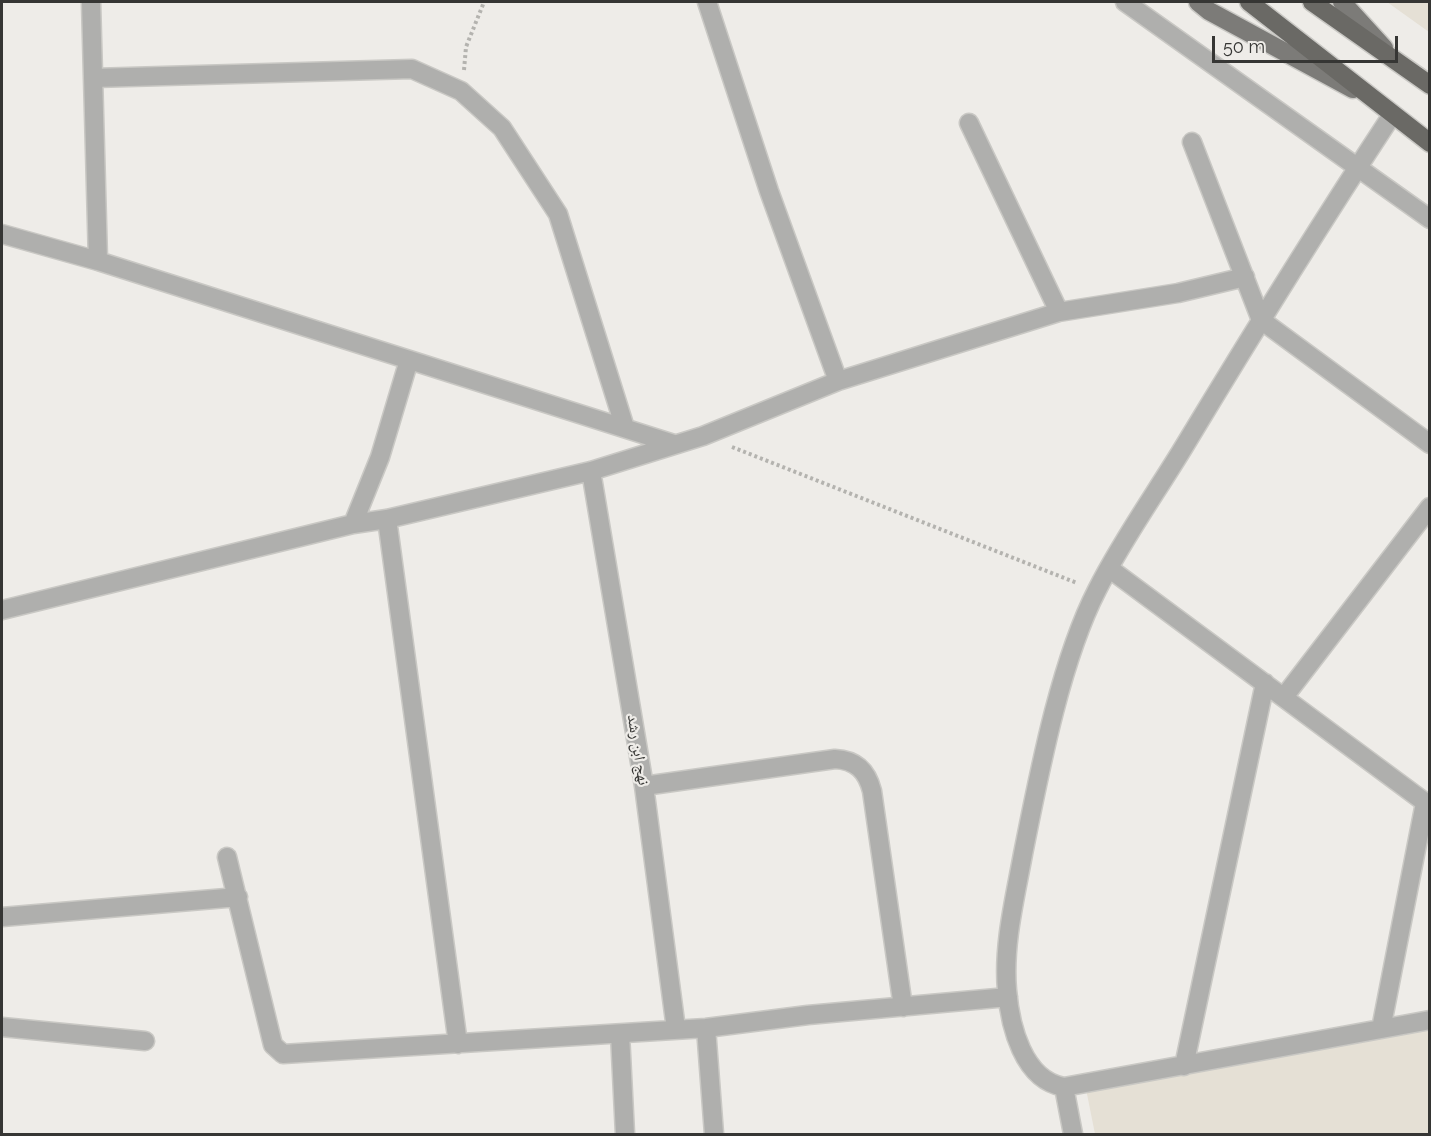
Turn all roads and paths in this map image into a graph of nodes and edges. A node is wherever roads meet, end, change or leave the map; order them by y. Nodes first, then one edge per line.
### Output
1 (91, 2) edge
2 (484, 2) edge
3 (707, 2) edge
4 (1125, 2) edge
5 (1198, 2) edge
6 (1249, 2) edge
7 (1312, 2) edge
8 (1342, 2) edge
9 (1402, 65) junction
10 (1430, 69) edge
11 (93, 78) junction
12 (1430, 85) edge
13 (461, 91) junction
14 (1376, 102) junction
15 (1392, 115) junction
16 (969, 123) dead end
17 (1192, 142) dead end
18 (1430, 143) edge
19 (1356, 169) junction
20 (1430, 219) edge
21 (2, 234) edge
22 (98, 261) junction
23 (1245, 277) junction
24 (1059, 312) junction
25 (1261, 320) junction
26 (409, 360) junction
27 (837, 381) junction
28 (625, 428) junction
29 (703, 436) junction
30 (674, 444) junction
31 (1430, 444) edge
32 (591, 471) junction
33 (1430, 507) edge
34 (387, 519) junction
35 (353, 524) junction
36 (1110, 569) junction
37 (1096, 591) junction
38 (2, 610) edge
39 (1265, 683) junction
40 (1284, 697) junction
41 (644, 786) junction
42 (1427, 805) edge
43 (227, 857) dead end
44 (238, 897) junction
45 (2, 917) edge
46 (1008, 997) junction
47 (903, 1007) junction
48 (1430, 1020) edge
49 (2, 1027) edge
50 (706, 1028) junction
51 (676, 1029) junction
52 (1381, 1029) junction
53 (620, 1034) junction
54 (146, 1041) dead end
55 (458, 1044) junction
56 (1184, 1066) junction
57 (1064, 1087) junction
58 (625, 1134) edge
59 (714, 1134) edge
60 (1073, 1134) edge

1 - 11 street
2 - 13 path
3 - 27 street
4 - 19 street
5 - 14 main road
6 - 14 highway
7 - 9 highway
8 - 9 main road
9 - 10 street
9 - 12 highway
11 - 13 street
11 - 22 street
13 - 28 street
14 - 15 highway
15 - 18 highway
15 - 19 street
16 - 24 street
17 - 23 street
19 - 20 street
19 - 25 street
21 - 22 street
22 - 26 street
23 - 24 street
23 - 25 street
24 - 27 street
25 - 31 street
25 - 36 street
26 - 28 street
26 - 35 street
27 - 29 street
28 - 30 street
29 - 30 street
29 - 37 path
30 - 32 street
32 - 34 street
32 - 41 street, نهج ابن رشد
33 - 40 street
34 - 35 street
34 - 55 street
35 - 38 street
36 - 37 street
36 - 39 street
37 - 46 street
39 - 40 street
39 - 56 street
40 - 42 street
41 - 47 street
41 - 51 street, نهج ابن رشد
42 - 52 street
43 - 44 street
44 - 45 street
44 - 55 street
46 - 47 street
46 - 57 street
47 - 50 street
48 - 52 street
49 - 54 street
50 - 51 street
50 - 59 street
51 - 53 street
52 - 56 street
53 - 55 street
53 - 58 street
56 - 57 street
57 - 60 street

